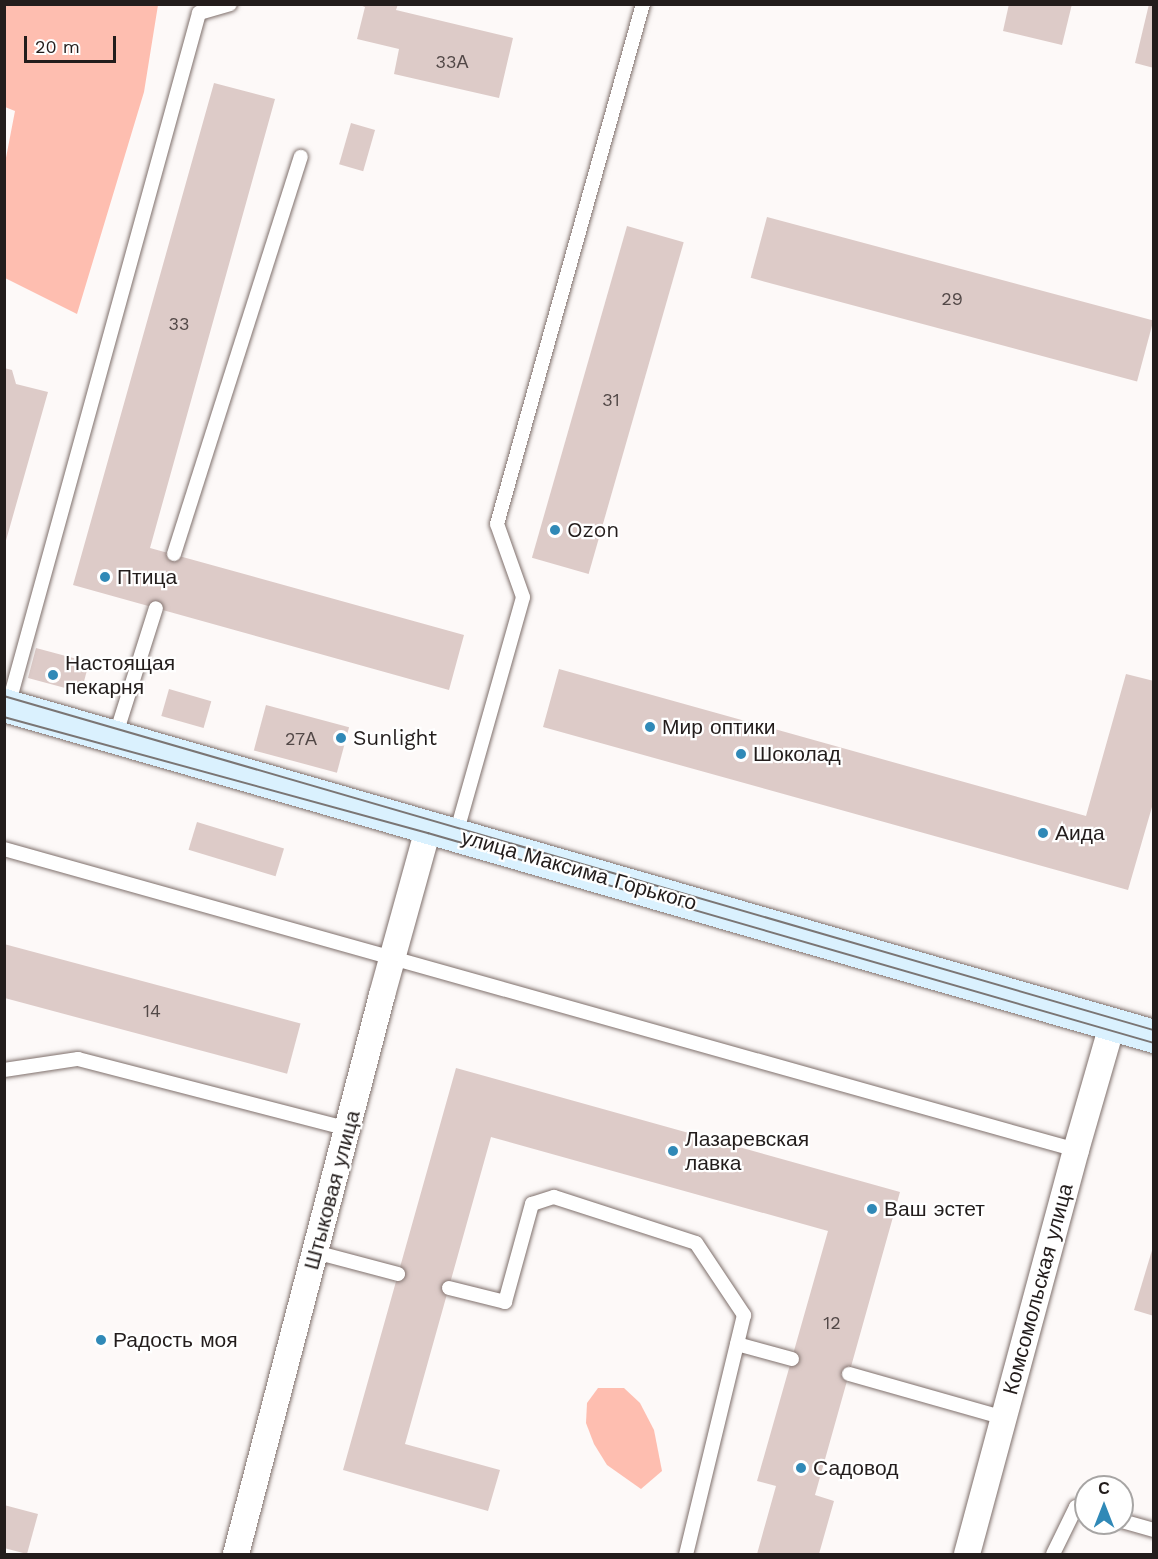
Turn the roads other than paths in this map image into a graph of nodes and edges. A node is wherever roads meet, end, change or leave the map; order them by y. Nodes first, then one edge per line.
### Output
1 (230, 4) edge
2 (642, 4) edge
3 (301, 157) dead end
4 (174, 554) dead end
5 (156, 608) dead end
6 (6, 705) edge
7 (115, 736) junction
8 (442, 830) junction
9 (4, 849) edge
10 (393, 958) junction
11 (1112, 1025) junction
12 (1154, 1036) edge
13 (4, 1070) edge
14 (348, 1129) junction
15 (1076, 1150) junction
16 (315, 1252) junction
17 (398, 1274) dead end
18 (449, 1288) dead end
19 (737, 1344) junction
20 (792, 1359) dead end
21 (849, 1374) dead end
22 (1004, 1418) junction
23 (1074, 1511) edge
24 (1134, 1524) edge
25 (1154, 1530) edge
26 (236, 1554) edge
27 (686, 1554) edge
28 (967, 1554) edge
29 (1053, 1554) edge

1 - 6 lane
2 - 8 lane
3 - 4 lane
5 - 7 lane
6 - 7 main road, улица Максима Горького
7 - 8 main road, улица Максима Горького
8 - 10 street, Штыковая улица
8 - 11 main road, улица Максима Горького
9 - 10 lane
10 - 14 street, Штыковая улица
10 - 15 lane
11 - 12 main road, улица Максима Горького
11 - 15 street, Комсомольская улица
13 - 14 lane
14 - 16 street, Штыковая улица
15 - 22 street, Комсомольская улица
16 - 17 lane
16 - 26 street, Штыковая улица
18 - 19 lane
19 - 20 lane
19 - 27 lane
21 - 22 lane
22 - 28 street, Комсомольская улица
23 - 29 lane
24 - 25 lane

